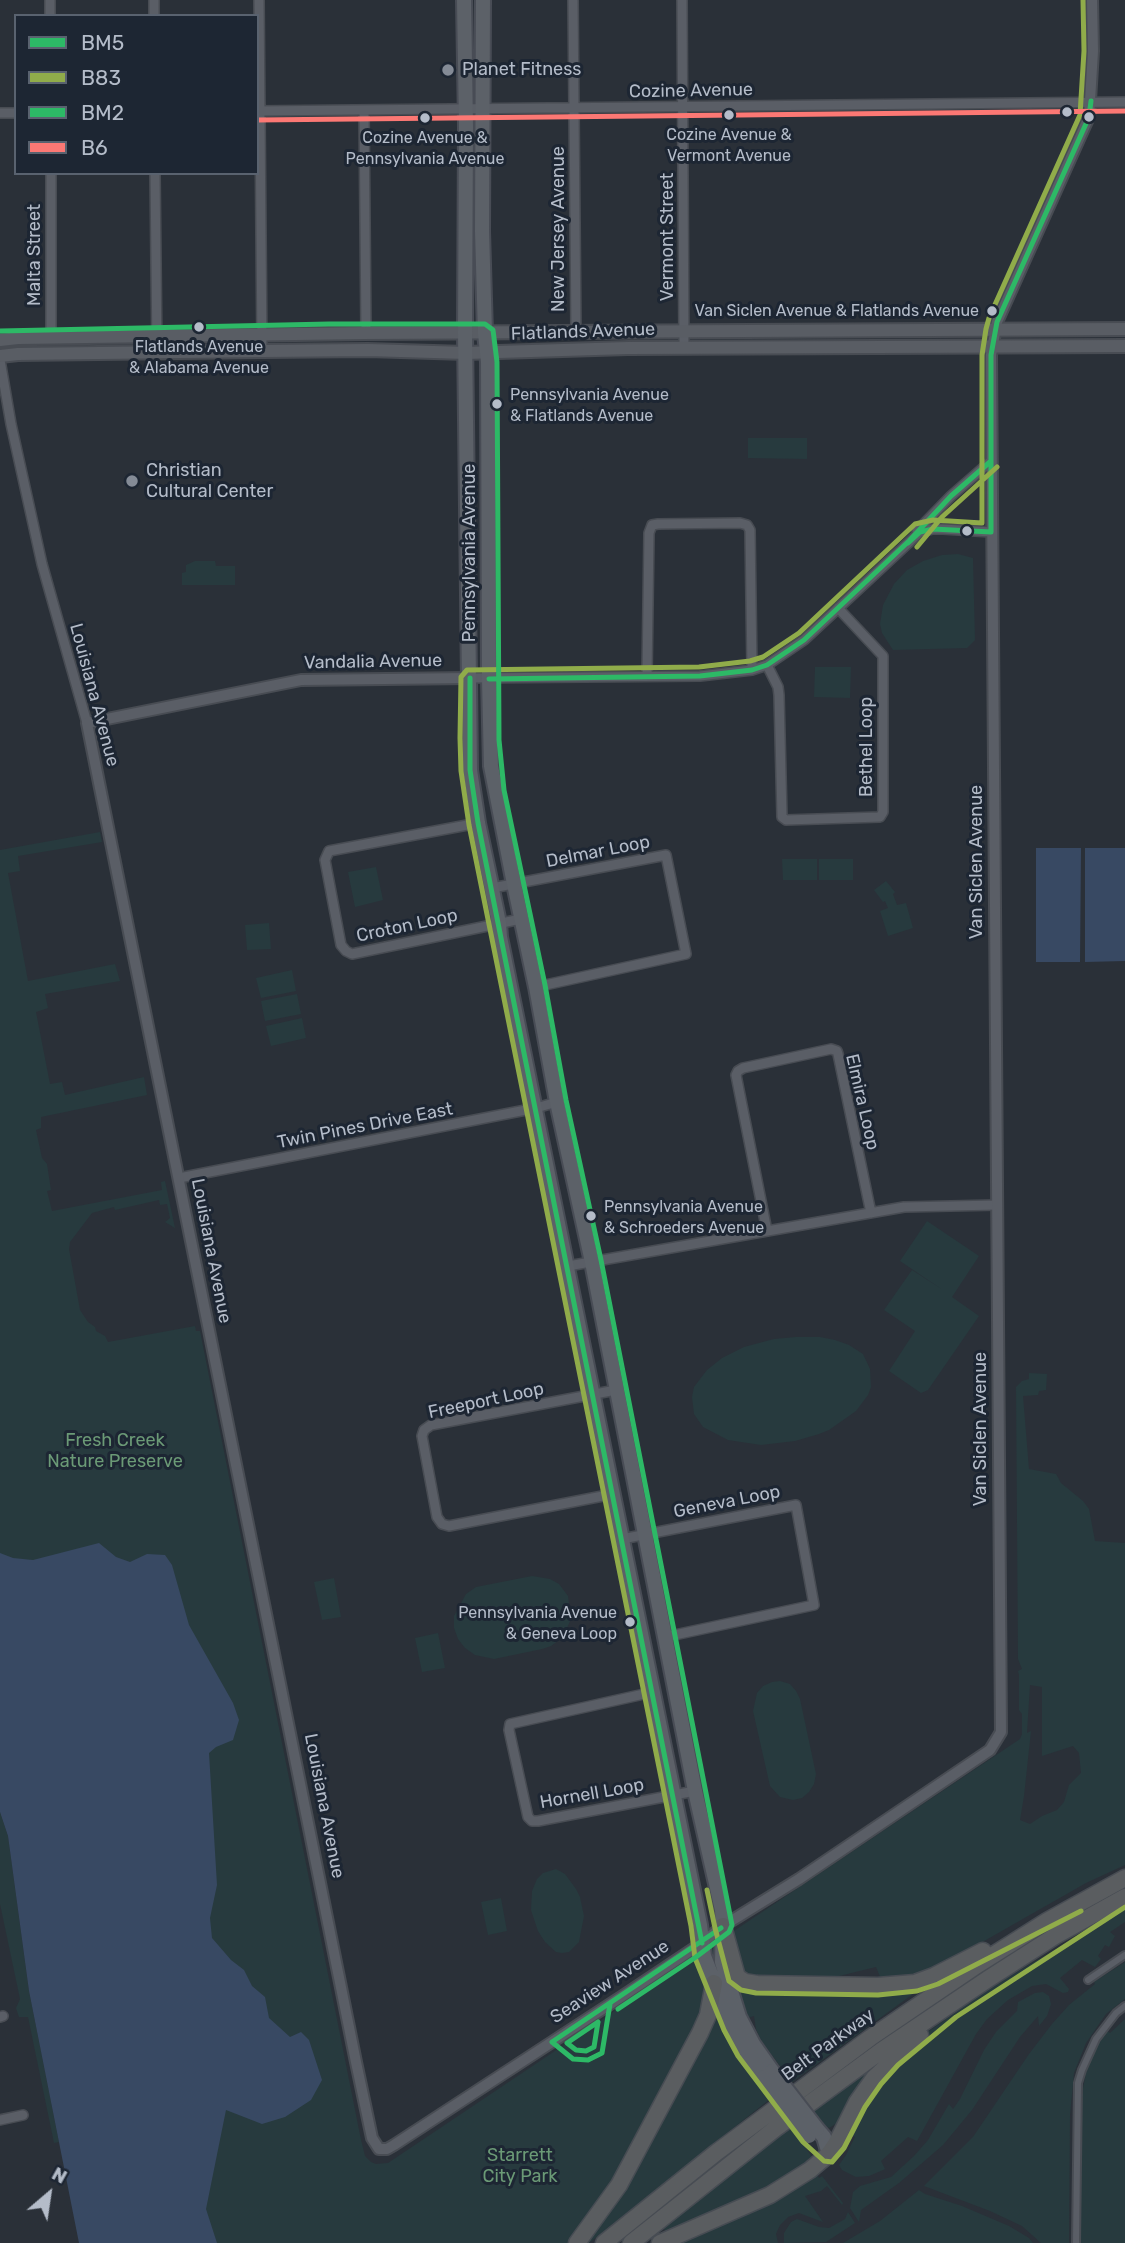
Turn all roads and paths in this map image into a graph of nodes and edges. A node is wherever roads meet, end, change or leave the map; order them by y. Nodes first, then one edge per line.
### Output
1 (259, 0) edge
2 (464, 0) edge
3 (483, 0) edge
4 (573, 0) edge
5 (682, 0) edge
6 (1092, 0) edge
7 (1091, 102) junction
8 (1125, 102) edge
9 (683, 107) junction
10 (574, 108) junction
11 (465, 109) junction
12 (364, 110) junction
13 (483, 110) junction
14 (259, 111) edge
15 (51, 175) edge
16 (155, 175) edge
17 (1125, 329) edge
18 (995, 330) junction
19 (684, 331) junction
20 (366, 332) junction
21 (576, 332) junction
22 (465, 333) junction
23 (485, 333) junction
24 (262, 334) junction
25 (51, 337) junction
26 (157, 337) junction
27 (0, 340) edge
28 (992, 346) junction
29 (1125, 346) edge
30 (684, 348) junction
31 (262, 351) junction
32 (488, 352) junction
33 (157, 353) junction
34 (466, 353) junction
35 (0, 358) edge
36 (991, 461) junction
37 (991, 532) junction
38 (909, 541) junction
39 (838, 608) junction
40 (766, 665) junction
41 (752, 670) junction
42 (647, 676) junction
43 (470, 678) junction
44 (489, 679) junction
45 (87, 723) junction
46 (478, 823) junction
47 (514, 884) junction
48 (492, 888) junction
49 (521, 919) junction
50 (499, 923) junction
51 (536, 987) junction
52 (557, 1102) junction
53 (536, 1108) junction
54 (179, 1178) junction
55 (998, 1205) junction
56 (870, 1213) junction
57 (767, 1231) junction
58 (592, 1262) junction
59 (568, 1266) junction
60 (616, 1390) junction
61 (593, 1395) junction
62 (613, 1493) junction
63 (644, 1534) junction
64 (622, 1539) junction
65 (665, 1637) junction
66 (653, 1692) junction
67 (996, 1743) joint
68 (695, 1791) junction
69 (674, 1795) junction
70 (1123, 1889) edge
71 (723, 1926) junction
72 (702, 1943) junction
73 (1125, 1955) edge
74 (1088, 1980) dead end
75 (714, 1983) junction
76 (1125, 2006) edge
77 (768, 2074) junction
78 (23, 2115) dead end
79 (0, 2120) edge
80 (379, 2149) joint
81 (829, 2154) junction
82 (577, 2243) edge
83 (604, 2243) edge
84 (631, 2243) edge
85 (660, 2243) edge
86 (1076, 2243) edge

1 - 14 street
2 - 11 main road, Pennsylvania Avenue
3 - 13 main road, Pennsylvania Avenue
4 - 10 street, New Jersey Avenue
5 - 9 street, Vermont Street
6 - 7 street, Van Siclen Avenue
7 - 8 street, Cozine Avenue
7 - 9 street, Cozine Avenue
7 - 18 street, Van Siclen Avenue
9 - 10 street, Cozine Avenue
9 - 19 street, Vermont Street
10 - 13 street, Cozine Avenue
10 - 21 street, New Jersey Avenue
11 - 12 street, Cozine Avenue
11 - 13 street, Cozine Avenue
11 - 22 main road, Pennsylvania Avenue
12 - 14 street, Cozine Avenue
12 - 20 street
13 - 23 main road, Pennsylvania Avenue
14 - 24 street
15 - 25 street, Malta Street
16 - 26 street
17 - 18 main road, Flatlands Avenue
18 - 19 main road, Flatlands Avenue
18 - 28 street, Van Siclen Avenue
19 - 21 main road, Flatlands Avenue
19 - 30 street, Vermont Street
20 - 22 main road, Flatlands Avenue
20 - 24 main road, Flatlands Avenue
21 - 23 main road, Flatlands Avenue
22 - 23 main road, Flatlands Avenue
22 - 34 main road, Pennsylvania Avenue
23 - 32 main road, Pennsylvania Avenue
24 - 26 main road, Flatlands Avenue
24 - 31 street
25 - 26 main road, Flatlands Avenue
25 - 27 main road, Flatlands Avenue
26 - 33 street
28 - 29 main road, Flatlands Avenue
28 - 30 main road, Flatlands Avenue
28 - 36 street, Van Siclen Avenue
30 - 32 main road, Flatlands Avenue
31 - 33 main road, Flatlands Avenue
31 - 34 main road, Flatlands Avenue
32 - 34 main road, Flatlands Avenue
32 - 44 main road, Pennsylvania Avenue
33 - 35 main road, Flatlands Avenue
34 - 43 main road, Pennsylvania Avenue
35 - 45 street, Louisiana Avenue
36 - 37 street, Van Siclen Avenue
36 - 38 street, Vandalia Avenue
37 - 38 street, Vandalia Avenue
37 - 55 street, Van Siclen Avenue
38 - 39 street, Vandalia Avenue
39 - 40 street, Vandalia Avenue
39 - 40 street, Bethel Loop
40 - 41 street, Vandalia Avenue
41 - 42 street, Vandalia Avenue
41 - 42 street
42 - 44 street, Vandalia Avenue
43 - 44 street, Vandalia Avenue
43 - 45 street, Vandalia Avenue
43 - 46 main road, Pennsylvania Avenue
44 - 47 main road, Pennsylvania Avenue
45 - 54 street, Louisiana Avenue
46 - 48 main road, Pennsylvania Avenue
46 - 50 street, Croton Loop
47 - 48 street, Delmar Loop
47 - 49 main road, Pennsylvania Avenue
47 - 51 street, Delmar Loop
48 - 50 main road, Pennsylvania Avenue
49 - 50 street, Croton Loop
49 - 51 main road, Pennsylvania Avenue
50 - 53 main road, Pennsylvania Avenue
51 - 52 main road, Pennsylvania Avenue
52 - 53 street, Twin Pines Drive East
52 - 58 main road, Pennsylvania Avenue
53 - 54 street, Twin Pines Drive East
53 - 59 main road, Pennsylvania Avenue
54 - 80 street, Louisiana Avenue
55 - 56 street
55 - 67 street, Van Siclen Avenue
56 - 57 street
56 - 57 street, Elmira Loop
57 - 58 street
58 - 59 street
58 - 60 main road, Pennsylvania Avenue
59 - 61 main road, Pennsylvania Avenue
60 - 61 street, Freeport Loop
60 - 63 main road, Pennsylvania Avenue
61 - 62 main road, Pennsylvania Avenue
61 - 62 street, Freeport Loop
62 - 64 main road, Pennsylvania Avenue
63 - 64 street, Geneva Loop
63 - 65 main road, Pennsylvania Avenue
63 - 65 street, Geneva Loop
64 - 66 main road, Pennsylvania Avenue
65 - 68 main road, Pennsylvania Avenue
66 - 69 main road, Pennsylvania Avenue
66 - 69 street, Hornell Loop
67 - 71 street, Seaview Avenue
68 - 69 street, Hornell Loop
68 - 71 main road, Pennsylvania Avenue
69 - 72 main road, Pennsylvania Avenue
70 - 71 highway
70 - 81 highway
70 - 83 highway, Belt Parkway
70 - 84 highway, Belt Parkway
71 - 72 street, Seaview Avenue
71 - 77 main road, Pennsylvania Avenue
72 - 75 main road, Pennsylvania Avenue
72 - 80 street, Seaview Avenue
73 - 74 street
75 - 77 main road, Pennsylvania Avenue
75 - 82 highway
76 - 86 street
77 - 81 main road, Pennsylvania Avenue, bridge
78 - 79 street
81 - 85 highway

